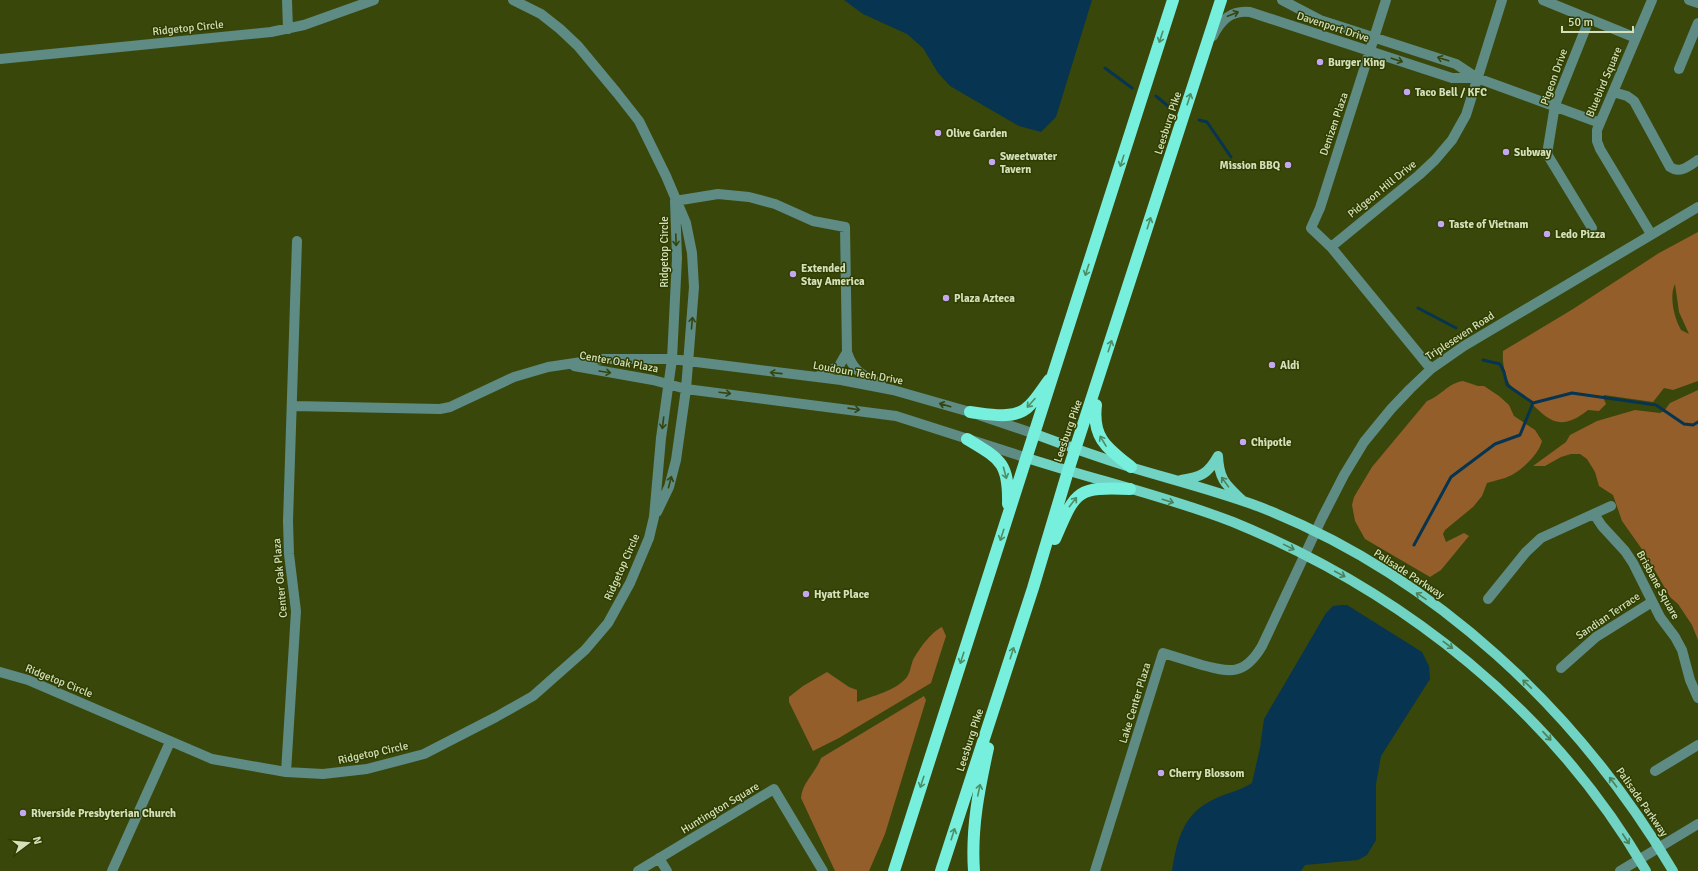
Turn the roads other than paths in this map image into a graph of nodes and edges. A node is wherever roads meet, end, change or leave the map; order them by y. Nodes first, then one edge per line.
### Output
1 (287, 0) edge
2 (374, 0) edge
3 (513, 0) edge
4 (1173, 0) edge
5 (1220, 0) edge
6 (1282, 0) edge
7 (1386, 0) edge
8 (1502, 0) edge
9 (1543, 0) edge
10 (1652, 0) edge
11 (1690, 0) edge
12 (1698, 4) edge
13 (1589, 20) junction
14 (1698, 23) edge
15 (288, 29) junction
16 (1375, 38) junction
17 (1636, 38) junction
18 (1371, 51) junction
19 (1203, 56) junction
20 (0, 59) edge
21 (1679, 69) dead end
22 (1477, 78) junction
23 (1613, 92) junction
24 (1555, 105) junction
25 (1600, 123) junction
26 (1698, 160) edge
27 (675, 201) junction
28 (1698, 207) edge
29 (1592, 228) dead end
30 (1651, 234) junction
31 (297, 241) dead end
32 (1331, 247) junction
33 (847, 352) junction
34 (672, 360) junction
35 (688, 362) junction
36 (566, 365) junction
37 (1431, 369) junction
38 (1055, 373) junction
39 (815, 377) junction
40 (1098, 383) junction
41 (668, 384) junction
42 (686, 389) junction
43 (894, 390) junction
44 (293, 406) junction
45 (970, 412) junction
46 (1035, 434) junction
47 (967, 439) junction
48 (1076, 449) junction
49 (1027, 458) junction
50 (1131, 467) junction
51 (1068, 471) junction
52 (1178, 480) junction
53 (1130, 489) junction
54 (1244, 502) junction
55 (1611, 506) dead end
56 (1594, 514) junction
57 (654, 517) junction
58 (1007, 518) junction
59 (1316, 533) junction
60 (1306, 556) junction
61 (1034, 588) junction
62 (1488, 599) dead end
63 (1652, 602) junction
64 (1561, 668) dead end
65 (0, 672) edge
66 (1000, 690) junction
67 (1698, 698) edge
68 (170, 742) junction
69 (1698, 745) edge
70 (1655, 771) dead end
71 (286, 772) junction
72 (1698, 824) edge
73 (907, 828) junction
74 (1659, 848) junction
75 (659, 858) junction
76 (1639, 859) junction
77 (112, 871) edge
78 (638, 871) edge
79 (667, 871) edge
80 (823, 871) edge
81 (888, 871) edge
82 (894, 871) edge
83 (941, 871) edge
84 (974, 871) edge
85 (1095, 871) edge
86 (1620, 871) edge
87 (1646, 871) edge
88 (1672, 871) edge

1 - 15 street
2 - 15 street, Ridgetop Circle
3 - 27 street, Ridgetop Circle
4 -> 38 highway
5 - 19 highway, Leesburg Pike
6 - 16 street, Davenport Drive
7 - 16 street, Denizen Plaza
8 - 22 street, Pidgeon Hill Drive
9 - 13 street
10 - 17 street, Bluebird Square
11 - 12 street
13 - 17 street
13 - 24 street, Pigeon Drive
14 - 21 street
15 - 20 street, Ridgetop Circle
16 - 18 street, Denizen Plaza
22 -> 16 street, Davenport Drive
17 - 23 street, Bluebird Square
19 -> 18 street, Davenport Drive
18 -> 22 street, Davenport Drive
18 - 32 street, Denizen Plaza
40 -> 19 highway, Leesburg Pike
22 - 24 street, Davenport Drive
22 - 32 street, Pidgeon Hill Drive
23 - 25 street, Bluebird Square
23 - 26 street
24 - 25 street, Davenport Drive
24 - 29 street, Pigeon Drive
25 - 30 street, Bluebird Square
27 - 33 street
27 -> 34 street, Ridgetop Circle
35 -> 27 street, Ridgetop Circle
28 - 30 street, Tripleseven Road
30 - 37 street, Tripleseven Road
31 - 44 street, Center Oak Plaza
32 - 37 street
33 - 39 street
33 - 43 street
34 - 35 street, Loudoun Tech Drive
34 - 36 street, Center Oak Plaza
34 - 41 street, Ridgetop Circle
39 -> 35 street, Loudoun Tech Drive
35 - 42 street, Ridgetop Circle
36 -> 41 street, Center Oak Plaza
36 - 44 street, Center Oak Plaza
37 - 59 street, Tripleseven Road
38 -> 45 highway
38 - 46 highway
39 - 43 street, Loudoun Tech Drive
40 - 48 highway, Leesburg Pike
50 -> 40 highway
41 - 42 street
41 -> 57 street, Ridgetop Circle
42 -> 47 street
57 -> 42 street, Ridgetop Circle
45 -> 43 street, Loudoun Tech Drive
44 - 71 street, Center Oak Plaza
45 - 46 street, Loudoun Tech Drive
46 - 48 main road, Palisade Parkway
46 - 49 highway
47 - 49 street
47 -> 58 highway
48 - 50 main road, Palisade Parkway
48 - 51 highway, Leesburg Pike
49 - 51 main road
49 - 58 highway
50 - 52 main road, Palisade Parkway
51 - 53 main road
51 - 61 highway, Leesburg Pike
52 - 54 main road, Palisade Parkway
54 -> 52 main road
53 -> 60 main road
61 -> 53 highway
54 - 59 main road, Palisade Parkway
55 - 56 street
56 - 62 street
56 - 63 street, Brisbane Square
57 - 71 street, Ridgetop Circle
58 -> 73 highway
59 - 60 street, Tripleseven Road
74 -> 59 main road, Palisade Parkway
60 -> 76 main road
60 - 85 street, Lake Center Plaza
66 -> 61 highway, Leesburg Pike
63 - 64 street, Sandian Terrace
63 - 67 street, Brisbane Square
65 - 68 street, Ridgetop Circle
83 -> 66 highway, Leesburg Pike
84 -> 66 highway
68 - 71 street, Ridgetop Circle
68 - 77 street
69 - 70 street
72 - 74 street
73 - 81 highway
73 - 82 highway
74 - 76 street
74 - 88 main road, Palisade Parkway
75 - 78 street, Huntington Square
75 - 79 street
75 - 80 street, Huntington Square
76 - 86 street
76 - 87 main road

